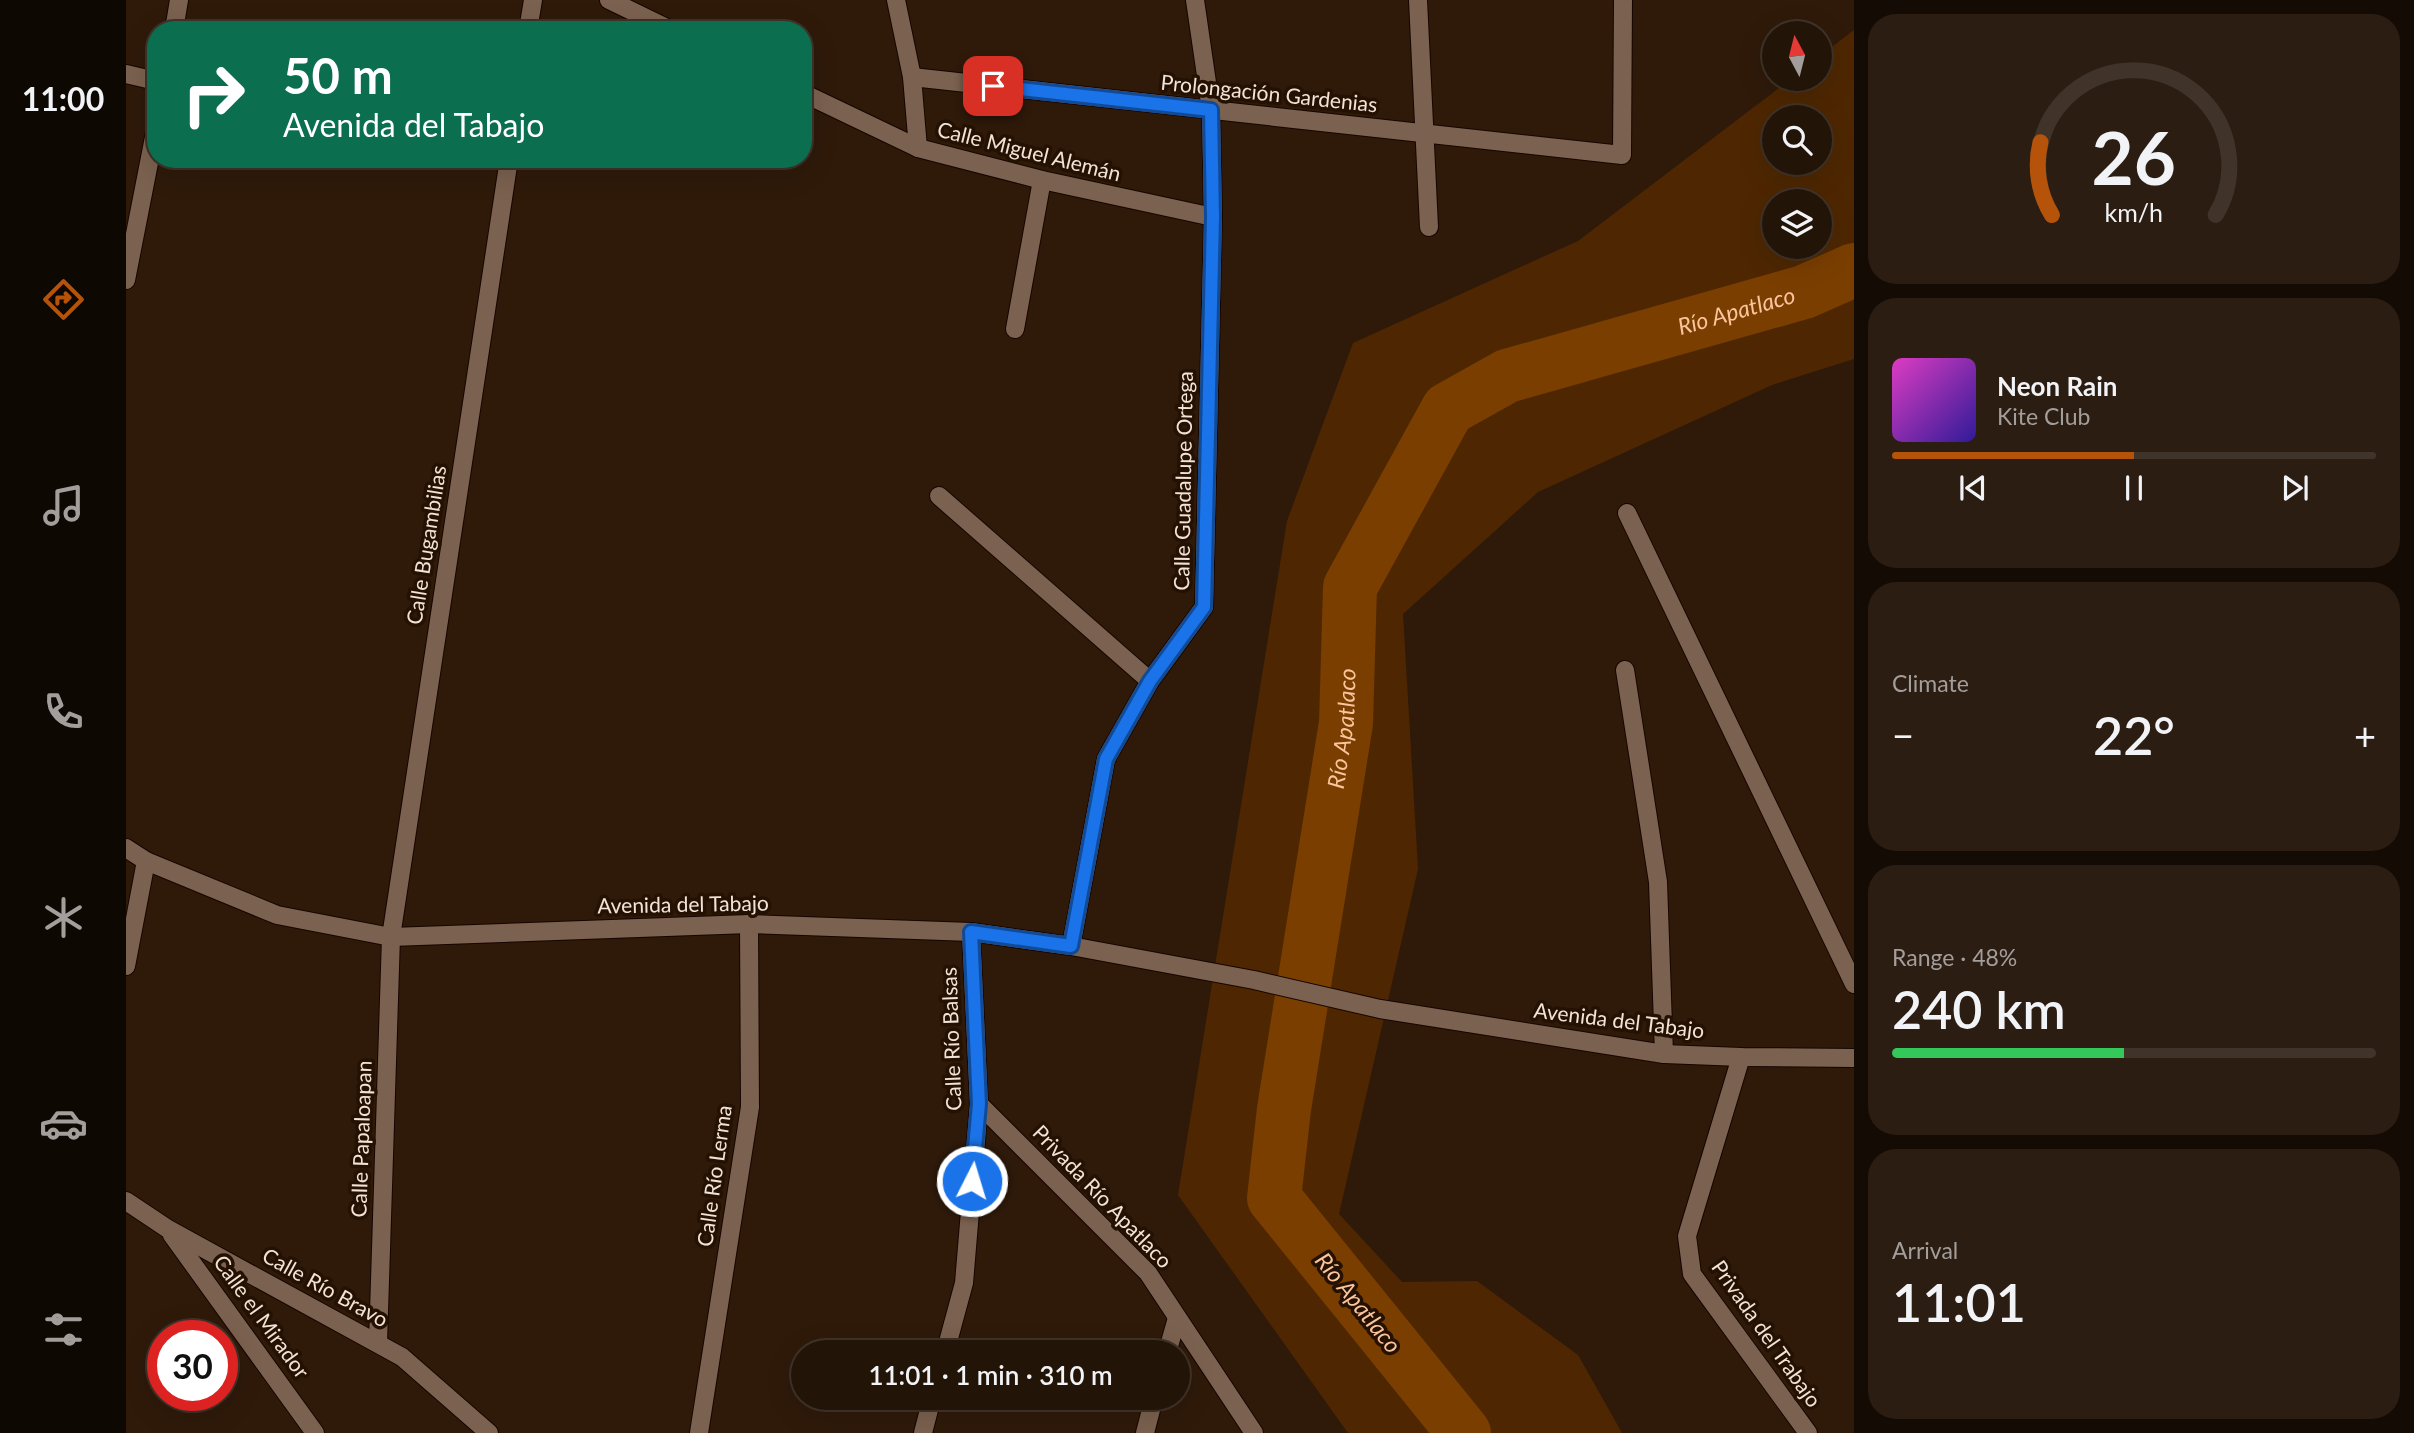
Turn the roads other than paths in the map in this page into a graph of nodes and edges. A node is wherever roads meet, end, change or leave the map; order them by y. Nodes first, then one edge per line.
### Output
1 (179, 0) edge
2 (533, 0) edge
3 (609, 0) edge
4 (896, 0) edge
5 (1195, 0) edge
6 (1418, 0) edge
7 (1623, 0) edge
8 (176, 21) edge
9 (530, 21) edge
10 (652, 21) edge
11 (126, 74) edge
12 (912, 77) junction
13 (147, 79) edge
14 (812, 97) edge
15 (1211, 110) junction
16 (1424, 134) junction
17 (918, 148) junction
18 (148, 168) edge
19 (508, 168) edge
20 (1042, 180) junction
21 (1213, 217) junction
22 (1429, 227) dead end
23 (126, 279) edge
24 (1015, 329) dead end
25 (939, 496) dead end
26 (1627, 513) dead end
27 (1625, 670) dead end
28 (1150, 681) junction
29 (126, 849) edge
30 (146, 861) junction
31 (749, 924) junction
32 (971, 932) junction
33 (391, 937) junction
34 (1071, 946) junction
35 (126, 966) edge
36 (1854, 984) edge
37 (1664, 1054) junction
38 (1741, 1057) junction
39 (1854, 1058) edge
40 (979, 1104) junction
41 (126, 1201) edge
42 (168, 1229) junction
43 (1177, 1318) junction
44 (948, 1340) edge
45 (1171, 1340) edge
46 (378, 1343) junction
47 (929, 1410) edge
48 (1151, 1410) edge
49 (315, 1433) edge
50 (489, 1433) edge
51 (699, 1433) edge
52 (923, 1433) edge
53 (1145, 1433) edge
54 (1254, 1433) edge
55 (1808, 1433) edge

1 - 8 street
2 - 9 street
3 - 10 street
4 - 12 street
5 - 15 street, Calle Guadalupe Ortega
6 - 16 street
7 - 16 street, Prolongación Gardenias
11 - 13 street
12 - 15 street, Prolongación Gardenias
12 - 17 street
14 - 17 street, Calle Miguel Alemán
15 - 16 street, Prolongación Gardenias
15 - 21 street, Calle Guadalupe Ortega
16 - 22 street
17 - 20 street, Calle Miguel Alemán
18 - 23 street
19 - 33 street, Calle Bugambilias
20 - 21 street, Calle Miguel Alemán
20 - 24 street
21 - 28 street, Calle Guadalupe Ortega
25 - 28 street
26 - 36 street
27 - 37 street
28 - 34 street, Calle Guadalupe Ortega
29 - 30 street, Avenida del Tabajo
30 - 33 street, Avenida del Tabajo
30 - 35 street
31 - 32 street, Avenida del Tabajo
31 - 33 street, Avenida del Tabajo
31 - 51 street, Calle Río Lerma
32 - 34 street, Avenida del Tabajo
32 - 40 street, Calle Río Balsas
33 - 46 street, Calle Papaloapan
34 - 37 street, Avenida del Tabajo
37 - 38 street, Avenida del Tabajo
38 - 39 street, Avenida del Tabajo
38 - 55 street, Privada del Trabajo
40 - 43 street, Privada Río Apatlaco
40 - 44 street, Calle Río Balsas
41 - 42 street, Calle Río Bravo
42 - 46 street, Calle Río Bravo
42 - 49 street, Calle el Mirador
43 - 45 street
43 - 54 street, Privada Río Apatlaco
46 - 50 street, Calle Río Bravo
47 - 52 street
48 - 53 street

